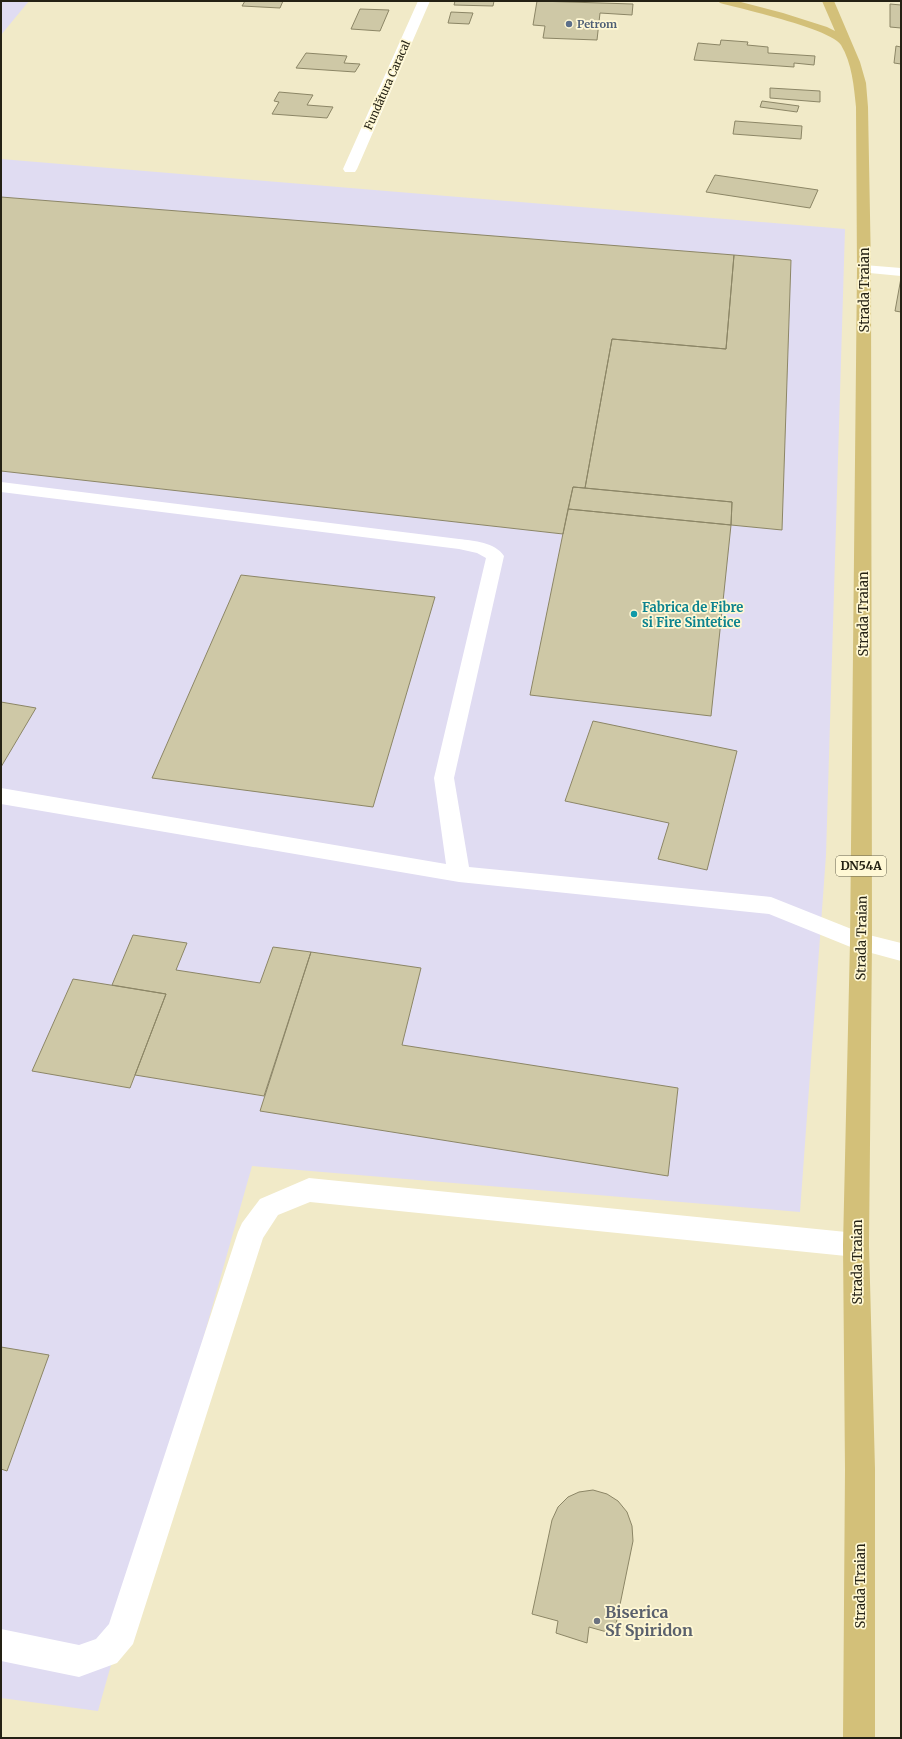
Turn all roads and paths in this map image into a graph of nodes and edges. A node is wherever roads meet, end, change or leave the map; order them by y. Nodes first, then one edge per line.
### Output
1 (424, 1) edge
2 (724, 1) edge
3 (828, 1) edge
4 (846, 42) junction
5 (350, 169) dead end
6 (864, 269) junction
7 (901, 272) edge
8 (1, 487) edge
9 (1, 796) edge
10 (459, 874) junction
11 (861, 942) junction
12 (901, 952) edge
13 (856, 1245) junction
14 (1, 1645) edge
15 (859, 1738) edge

1 - 5 street, Fundătura Caracal
2 - 4 main road
3 - 4 main road, Strada Traian / DN54A
4 - 6 main road, Strada Traian / DN54A
6 - 7 street
6 - 11 main road, Strada Traian / DN54A
8 - 10 street
9 - 10 street
10 - 11 street
11 - 12 street
11 - 13 main road, Strada Traian / DN54A
13 - 14 street
13 - 15 main road, Strada Traian / DN54A

